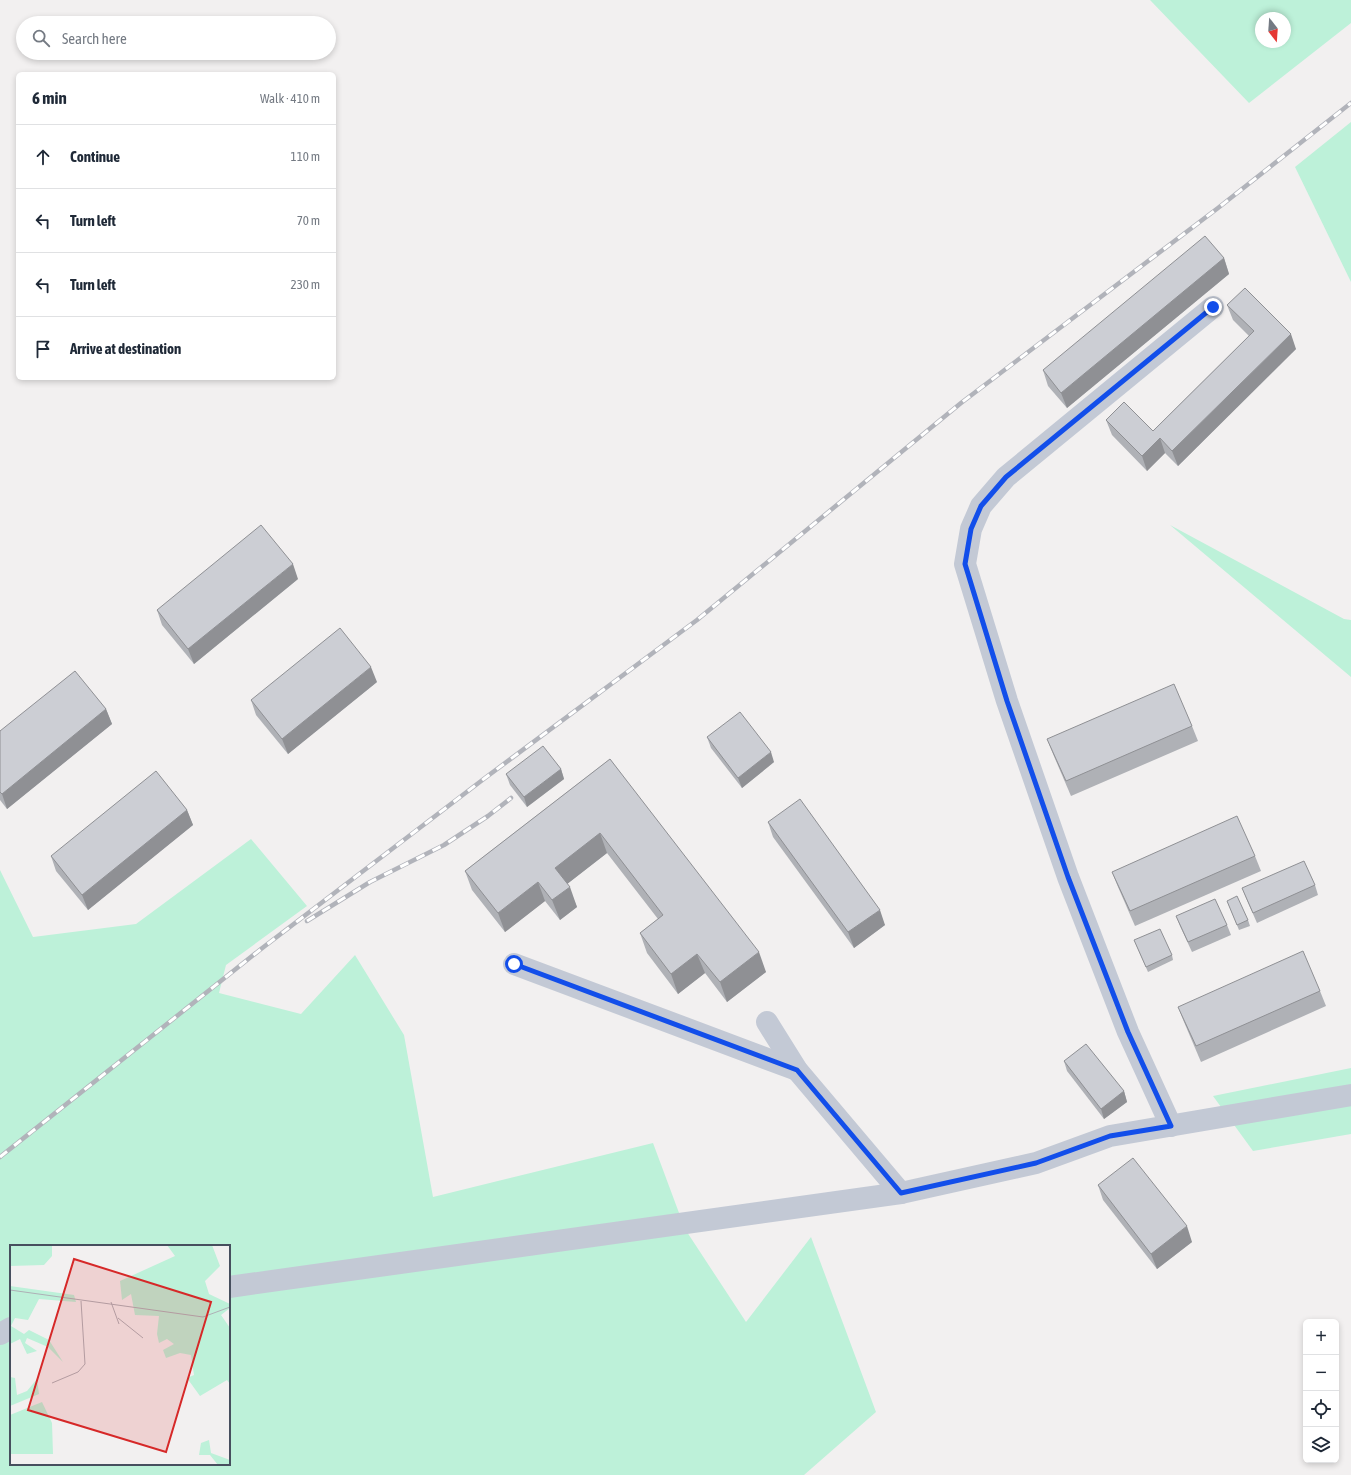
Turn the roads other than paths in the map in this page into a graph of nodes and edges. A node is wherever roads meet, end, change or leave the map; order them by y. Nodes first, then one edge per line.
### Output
1 (1213, 307) dead end
2 (514, 964) dead end
3 (767, 1022) dead end
4 (797, 1070) junction
5 (1351, 1095) edge
6 (1171, 1126) junction
7 (901, 1193) junction
8 (230, 1288) edge
9 (10, 1329) edge
10 (0, 1334) edge

1 - 6 street
2 - 4 street
3 - 4 street
4 - 7 street
5 - 6 street
6 - 7 street
7 - 8 street
9 - 10 street

